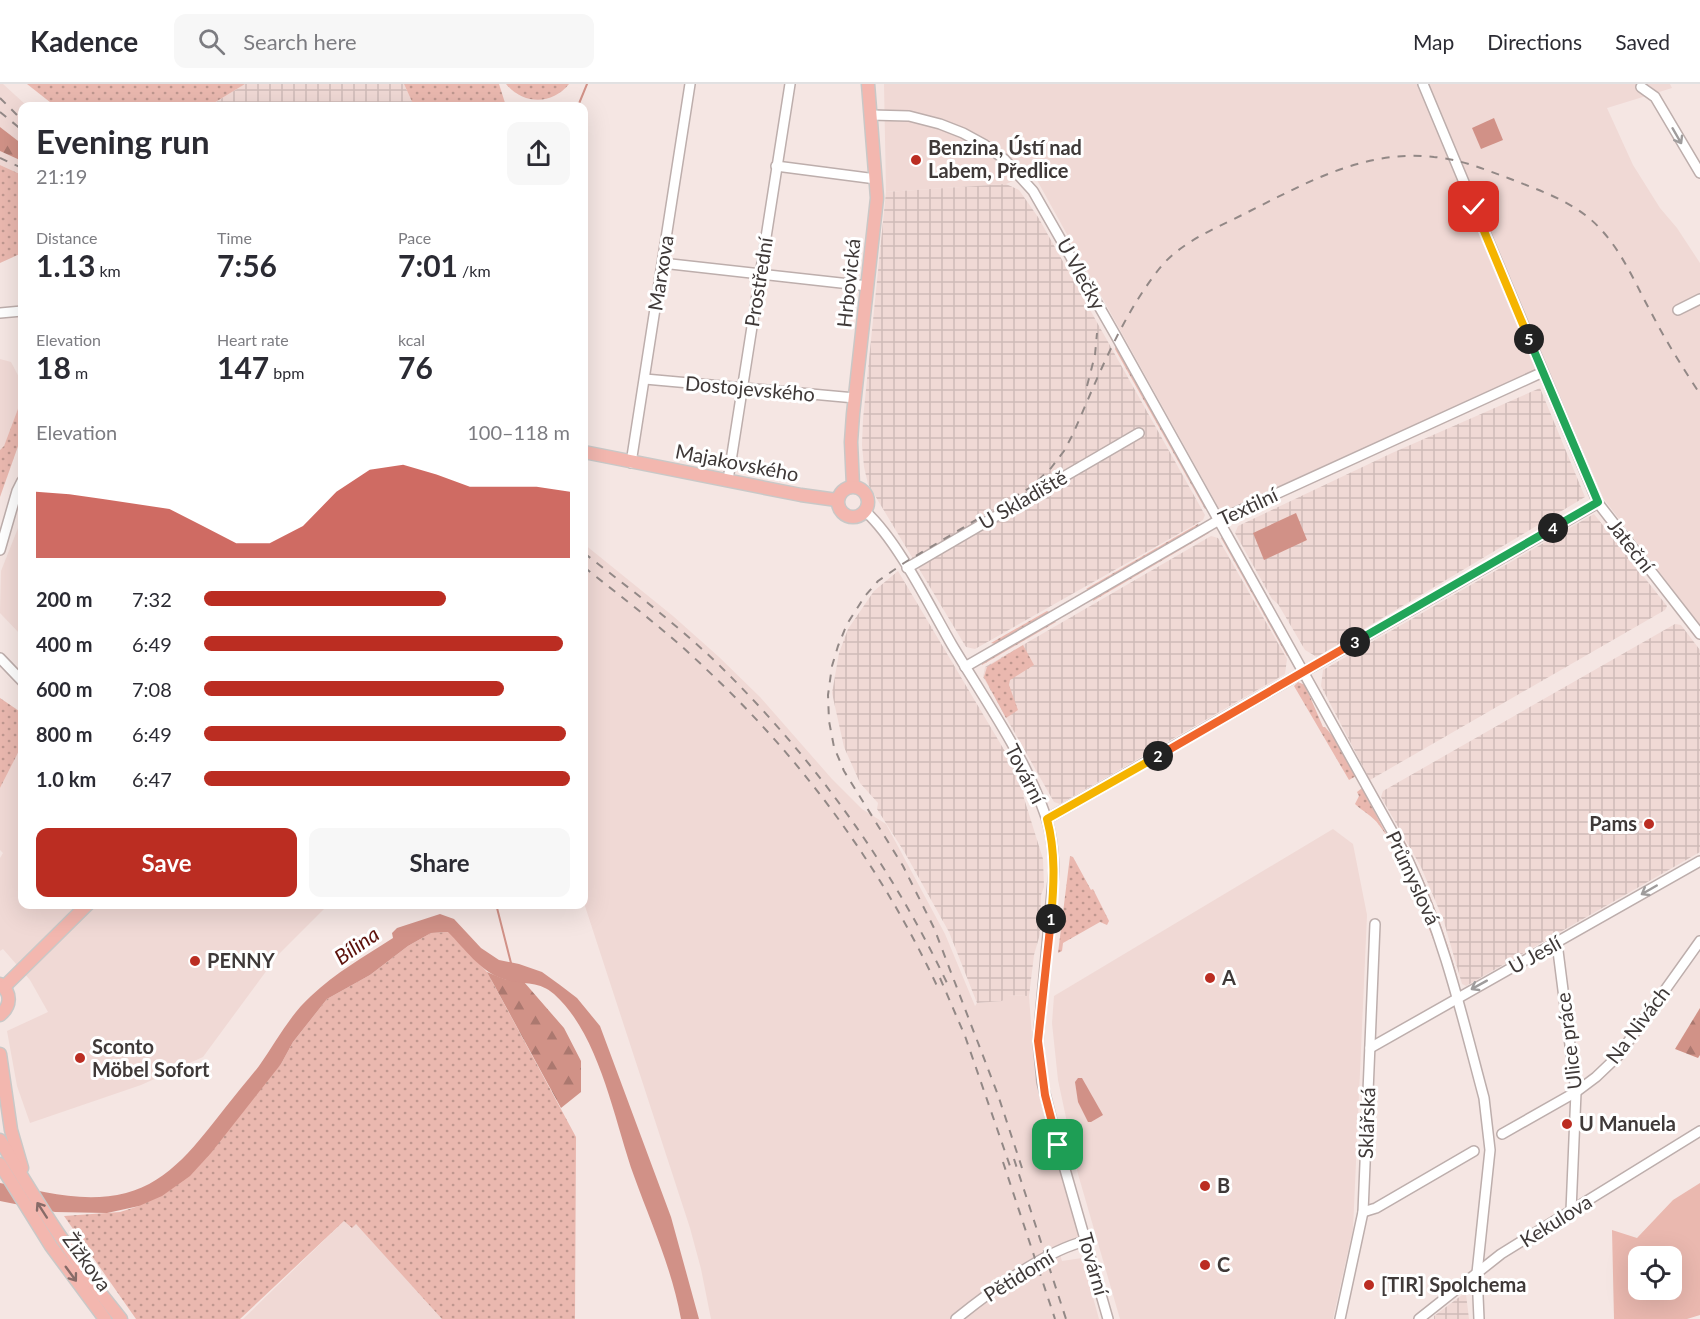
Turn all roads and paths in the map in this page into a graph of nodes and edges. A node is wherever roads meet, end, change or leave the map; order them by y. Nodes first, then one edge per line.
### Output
1 (690, 84) edge
2 (790, 84) edge
3 (868, 84) edge
4 (1423, 84) edge
5 (1641, 87) dead end
6 (871, 115) junction
7 (776, 166) junction
8 (1700, 173) edge
9 (876, 179) junction
10 (662, 263) junction
11 (760, 274) junction
12 (868, 286) junction
13 (1700, 299) edge
14 (1678, 310) dead end
15 (18, 311) edge
16 (0, 313) edge
17 (1543, 372) junction
18 (645, 379) junction
19 (742, 388) junction
20 (855, 398) junction
21 (1139, 433) dead end
22 (588, 453) edge
23 (588, 462) edge
24 (631, 463) junction
25 (728, 480) junction
26 (854, 486) junction
27 (18, 489) edge
28 (837, 500) junction
29 (1598, 502) junction
30 (865, 511) junction
31 (1219, 520) junction
32 (0, 550) edge
33 (907, 568) junction
34 (1700, 634) edge
35 (0, 658) edge
36 (965, 667) junction
37 (1303, 672) junction
38 (18, 677) edge
39 (1047, 819) junction
40 (1700, 861) edge
41 (83, 909) edge
42 (1376, 924) dead end
43 (1700, 941) edge
44 (1557, 943) junction
45 (2, 985) edge
46 (1457, 997) junction
47 (0, 1015) edge
48 (1370, 1047) junction
49 (0, 1054) edge
50 (1576, 1092) junction
51 (1700, 1131) edge
52 (1502, 1134) dead end
53 (0, 1140) edge
54 (1474, 1151) dead end
55 (0, 1164) edge
56 (0, 1172) edge
57 (10, 1182) junction
58 (28, 1187) junction
59 (1571, 1211) junction
60 (1363, 1212) junction
61 (1086, 1241) junction
62 (1477, 1273) junction
63 (105, 1319) edge
64 (121, 1319) edge
65 (956, 1319) edge
66 (1108, 1319) edge
67 (1340, 1319) edge
68 (1419, 1319) edge
69 (1479, 1319) edge

1 - 10 street, Marxova
2 - 7 street, Prostřední
3 - 6 main road, Hrbovická
4 - 17 street, Jateční
5 -> 8 street
6 - 9 main road, Hrbovická
6 - 31 street, U Vlečky
7 - 9 street
7 - 11 street, Prostřední
9 - 12 main road, Hrbovická
10 - 11 street
10 - 18 street, Marxova
11 - 12 street
11 - 19 street, Prostřední
12 - 20 main road, Hrbovická
13 - 14 street
15 - 16 street
17 - 29 street, Jateční
17 - 31 street, Textilní
18 - 19 street, Dostojevského
18 - 24 street, Marxova
19 - 20 street, Dostojevského
19 - 25 street, Prostřední
20 - 26 main road, Hrbovická
21 - 33 street, U Skladiště
22 - 24 main road, Majakovského
23 - 24 main road, Majakovského
24 - 25 main road, Majakovského
25 - 28 main road, Majakovského
26 - 28 main road
26 - 30 main road
27 - 32 street
28 - 30 main road
29 - 34 street, Jateční
29 - 37 street
30 - 33 street, Tovární
31 - 36 street, Textilní
31 - 37 street, Průmyslová
33 - 36 street, Tovární
35 - 38 street
36 - 39 street, Tovární
37 - 39 street
37 - 46 street, Průmyslová
39 - 61 street, Tovární
40 -> 44 street, U Jeslí
41 - 45 main road
42 - 48 street, Sklářská
43 - 50 street, Na Nivách
44 -> 46 street, U Jeslí
44 - 50 street, Ulice práce
45 - 47 main road
46 - 48 street, U Jeslí
46 - 62 street, Průmyslová
48 - 60 street, Sklářská
49 - 58 main road
50 - 52 street, Na Nivách
50 - 59 street, Ulice práce
51 - 59 street, Kekulova
53 - 58 main road
54 - 60 street
55 - 57 main road
56 - 57 main road
57 -> 63 main road, Žižkova
64 -> 58 main road
59 - 62 street, Kekulova
60 - 67 street, Sklářská
61 - 65 street, Pětidomí
61 - 66 street, Tovární
62 - 68 street, Kekulova
62 - 69 street, Průmyslová

